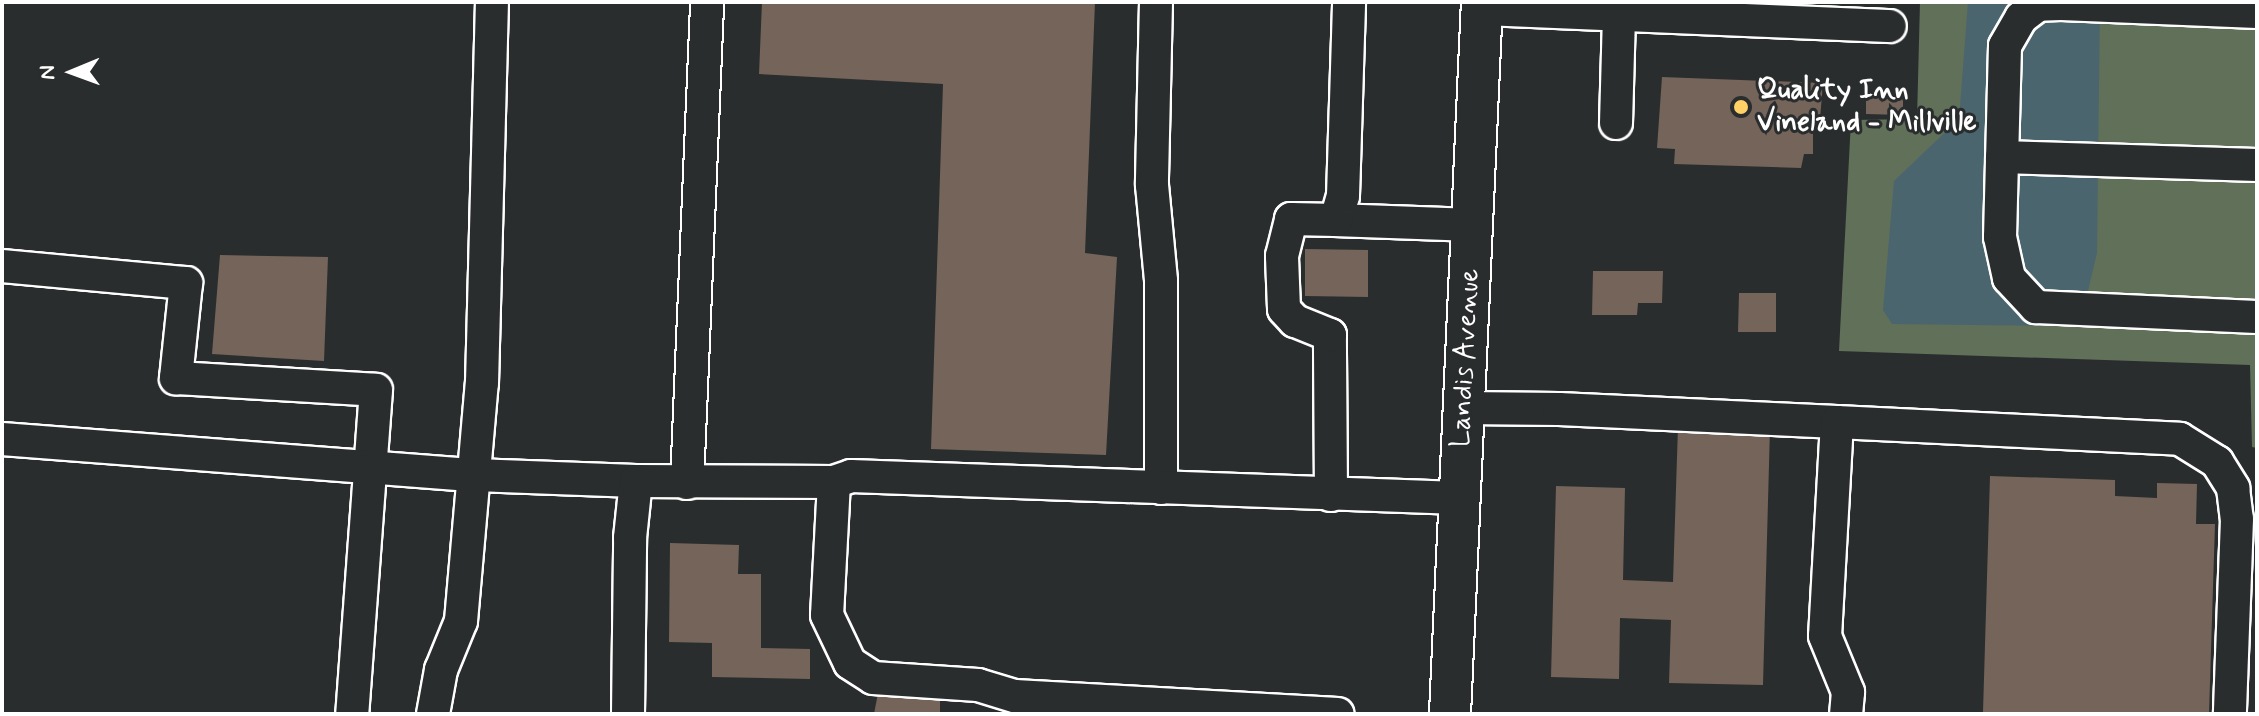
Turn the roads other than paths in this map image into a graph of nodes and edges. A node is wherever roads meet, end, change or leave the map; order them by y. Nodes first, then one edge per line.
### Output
1 (492, 2) edge
2 (707, 2) edge
3 (1156, 2) edge
4 (1349, 2) edge
5 (1482, 6) edge
6 (2257, 12) edge
7 (1619, 15) junction
8 (1890, 26) dead end
9 (1616, 123) dead end
10 (2002, 157) junction
11 (2257, 165) edge
12 (1336, 220) junction
13 (1472, 225) junction
14 (2, 266) edge
15 (2257, 317) edge
16 (1464, 408) junction
17 (1837, 422) junction
18 (2, 439) edge
19 (369, 467) junction
20 (474, 475) junction
21 (636, 481) junction
22 (834, 482) junction
23 (687, 483) junction
24 (1161, 488) junction
25 (1331, 495) junction
26 (1459, 498) junction
27 (352, 714) edge
28 (433, 714) edge
29 (628, 714) edge
30 (1337, 714) edge
31 (1450, 714) edge
32 (1846, 714) edge
33 (2230, 714) edge

1 - 20 lane
2 - 23 lane
3 - 24 lane
4 - 12 lane
5 - 7 lane
5 - 13 main road, Landis Avenue
6 - 10 lane
7 - 8 lane
7 - 9 lane
10 - 11 lane
10 - 15 lane
12 - 13 lane
12 - 25 lane
13 - 16 main road, Landis Avenue
14 - 19 lane
16 - 17 lane
16 - 26 main road, Landis Avenue
17 - 32 lane
17 - 33 lane
18 - 19 lane
19 - 20 lane
19 - 27 lane
20 - 21 lane
20 - 28 lane
21 - 23 lane
21 - 29 lane
22 - 23 lane
22 - 24 lane
22 - 30 lane
24 - 25 lane
25 - 26 lane
26 - 31 main road, Landis Avenue

